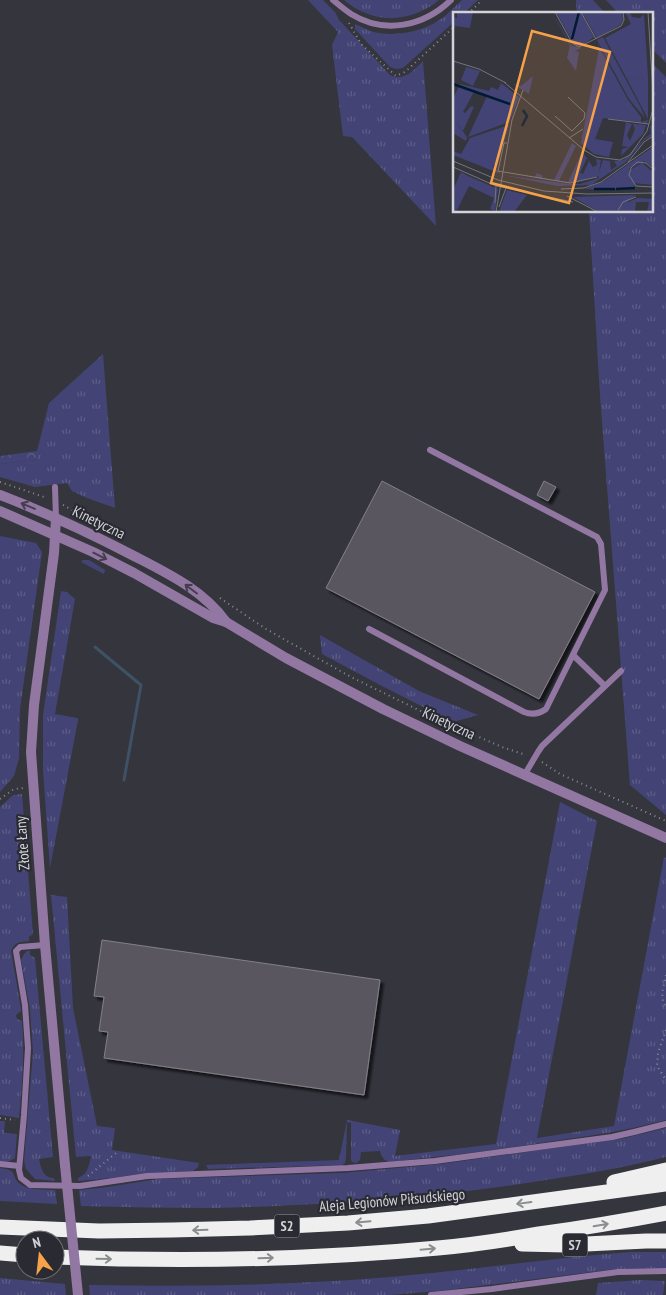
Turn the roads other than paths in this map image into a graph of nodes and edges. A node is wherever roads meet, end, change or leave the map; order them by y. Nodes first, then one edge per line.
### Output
1 (333, 0) edge
2 (451, 0) edge
3 (430, 450) dead end
4 (55, 487) dead end
5 (0, 495) edge
6 (0, 511) edge
7 (56, 518) junction
8 (56, 535) junction
9 (226, 622) junction
10 (369, 629) dead end
11 (573, 655) junction
12 (621, 671) dead end
13 (605, 686) junction
14 (525, 774) junction
15 (666, 838) edge
16 (45, 945) junction
17 (666, 1124) edge
18 (0, 1164) edge
19 (19, 1166) junction
20 (666, 1170) edge
21 (666, 1184) edge
22 (572, 1196) junction
23 (666, 1213) edge
24 (0, 1227) edge
25 (666, 1241) edge
26 (483, 1243) junction
27 (0, 1253) edge
28 (15, 1254) edge
29 (65, 1257) edge
30 (666, 1271) edge
31 (78, 1295) edge
32 (431, 1295) edge

1 - 2 lane
3 - 11 lane
4 - 7 lane
7 -> 5 street, Kinetyczna
6 - 8 street, Kinetyczna
7 - 8 street, Złote Łany
9 -> 7 street, Kinetyczna
8 -> 9 street, Kinetyczna
8 - 16 street, Złote Łany
9 - 14 street, Kinetyczna
10 - 11 lane
11 - 13 lane
12 - 13 lane
13 - 14 lane
14 - 15 street, Kinetyczna
16 - 19 lane
16 - 31 street, Złote Łany, bridge
17 - 19 lane
18 - 19 lane
20 - 22 highway
21 - 22 highway, Aleja Legionów Piłsudskiego / S2
22 -> 24 highway, Aleja Legionów Piłsudskiego / S2
26 -> 23 highway, S2
25 - 26 highway, S7
29 -> 26 highway, S2
27 - 28 highway
30 - 32 lane

